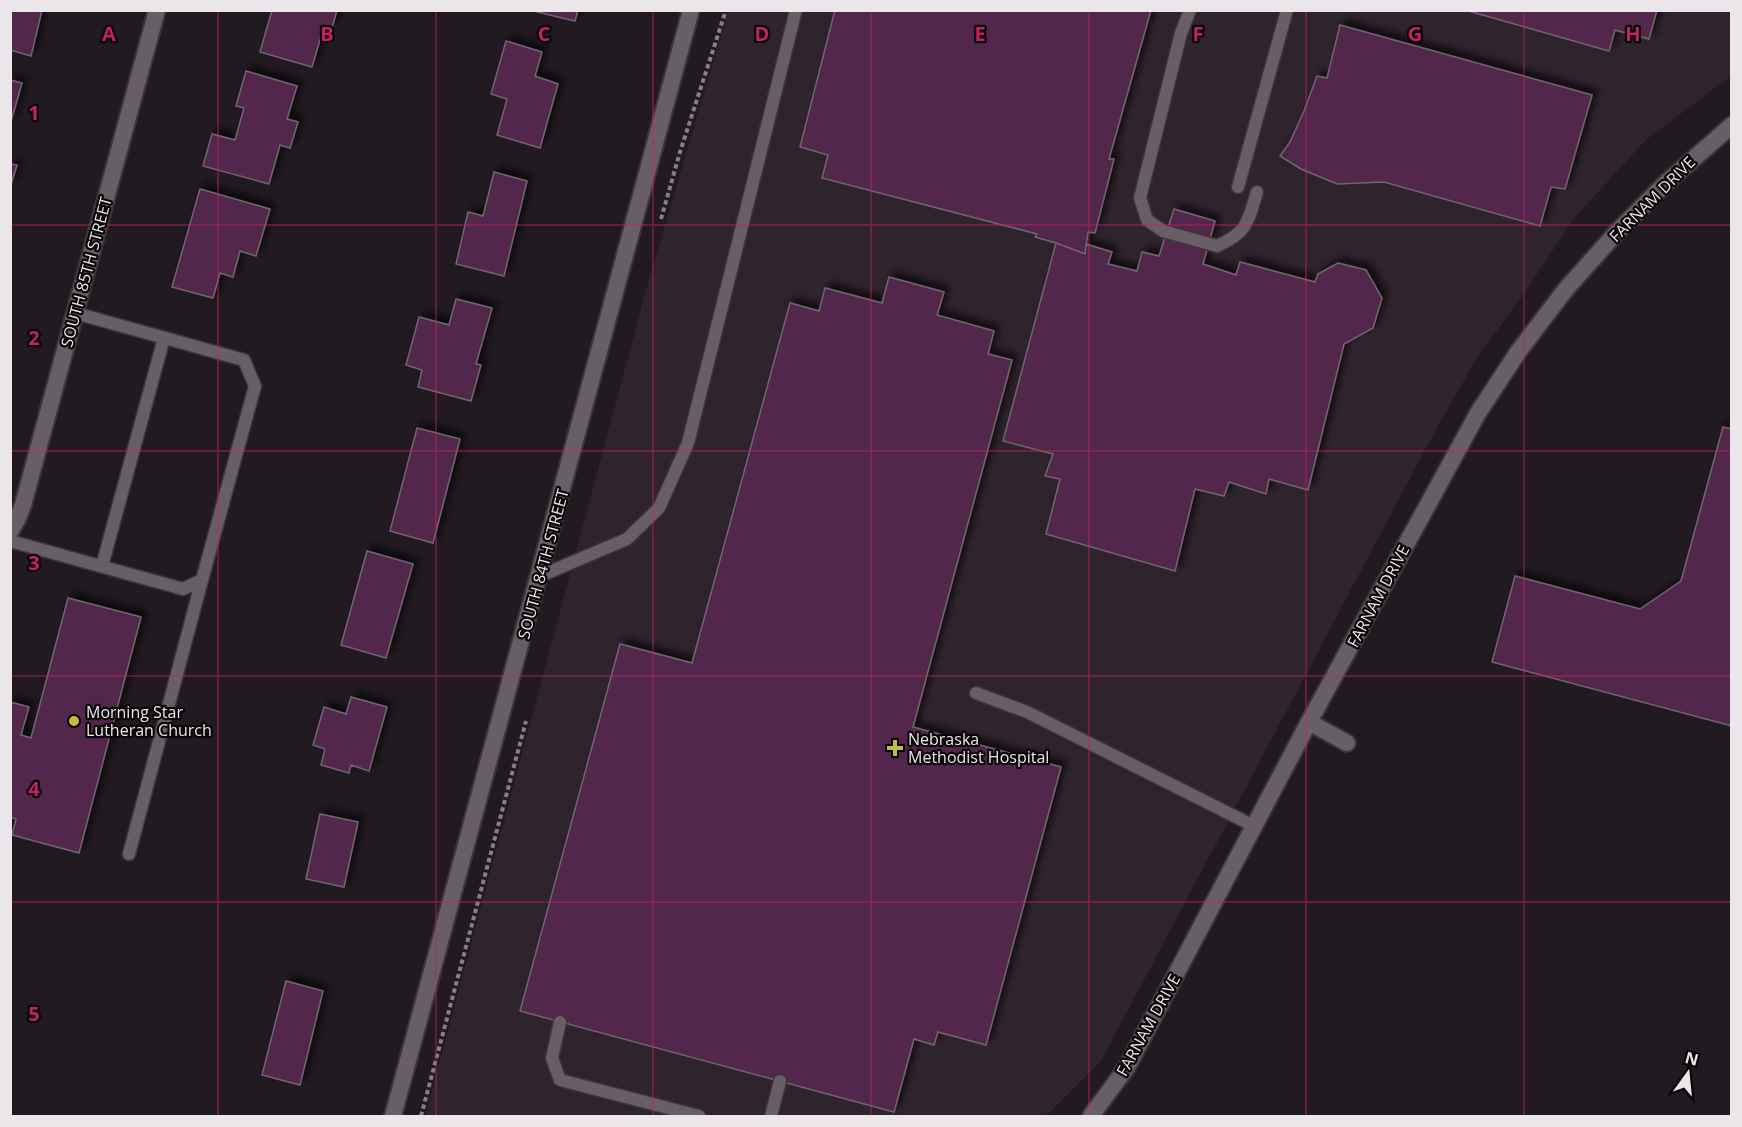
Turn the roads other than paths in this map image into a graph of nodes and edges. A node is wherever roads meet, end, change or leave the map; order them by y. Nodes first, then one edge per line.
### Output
1 (157, 10) edge
2 (691, 10) edge
3 (796, 10) edge
4 (1190, 10) edge
5 (1287, 10) edge
6 (1731, 125) edge
7 (1238, 187) dead end
8 (1257, 192) dead end
9 (75, 313) junction
10 (164, 338) junction
11 (10, 532) edge
12 (10, 541) edge
13 (102, 566) junction
14 (540, 576) junction
15 (202, 580) junction
16 (976, 693) dead end
17 (1309, 722) junction
18 (1347, 743) dead end
19 (1254, 826) junction
20 (129, 854) dead end
21 (560, 1022) dead end
22 (780, 1081) dead end
23 (393, 1116) edge
24 (699, 1116) edge
25 (771, 1116) edge
26 (1091, 1116) edge

1 - 9 street, SOUTH 85TH STREET
2 - 14 street, SOUTH 84TH STREET
3 - 14 lane
4 - 8 lane
5 - 7 lane
6 - 17 street, FARNAM DRIVE
9 - 10 lane
9 - 11 street, SOUTH 85TH STREET
10 - 13 lane
10 - 15 lane
12 - 13 lane
13 - 15 lane
14 - 23 street, SOUTH 84TH STREET
15 - 20 lane
16 - 19 lane
17 - 18 street
17 - 19 street, FARNAM DRIVE
19 - 26 street, FARNAM DRIVE
21 - 24 lane
22 - 25 lane

